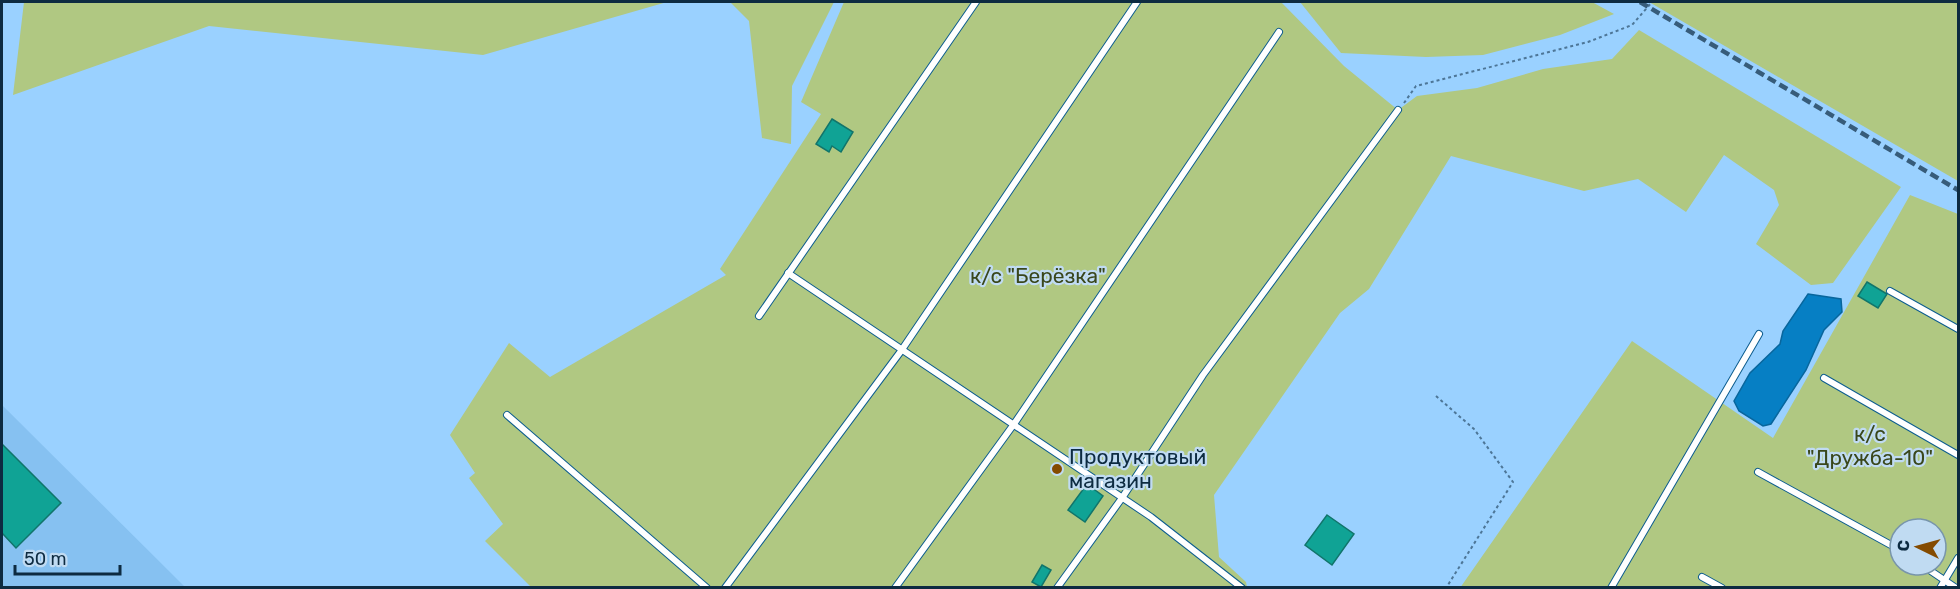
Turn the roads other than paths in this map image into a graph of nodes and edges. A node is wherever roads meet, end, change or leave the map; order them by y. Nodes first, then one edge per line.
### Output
1 (976, 2) edge
2 (1137, 2) edge
3 (1279, 32) dead end
4 (1398, 110) road end
5 (788, 273) junction
6 (1890, 291) dead end
7 (759, 316) dead end
8 (1959, 328) edge
9 (1759, 334) dead end
10 (901, 351) junction
11 (1824, 378) dead end
12 (507, 415) dead end
13 (1014, 424) junction
14 (1959, 454) edge
15 (1758, 472) dead end
16 (1122, 498) junction
17 (1888, 543) edge
18 (1959, 558) edge
19 (1702, 577) dead end
20 (1938, 577) edge
21 (1944, 581) junction
22 (1242, 587) edge
23 (707, 588) edge
24 (724, 588) edge
25 (895, 588) edge
26 (1057, 588) edge
27 (1611, 588) edge
28 (1722, 588) edge
29 (1940, 588) edge
30 (1956, 588) edge

1 - 5 lane
2 - 10 lane
3 - 13 lane
4 - 16 lane
5 - 7 lane
5 - 10 lane
6 - 8 lane
9 - 27 lane
10 - 13 lane
10 - 24 lane
11 - 14 lane
12 - 23 lane
13 - 16 lane
13 - 25 lane
15 - 17 lane
16 - 22 lane
16 - 26 lane
18 - 21 lane
19 - 28 lane
20 - 21 lane
21 - 29 lane
21 - 30 lane

